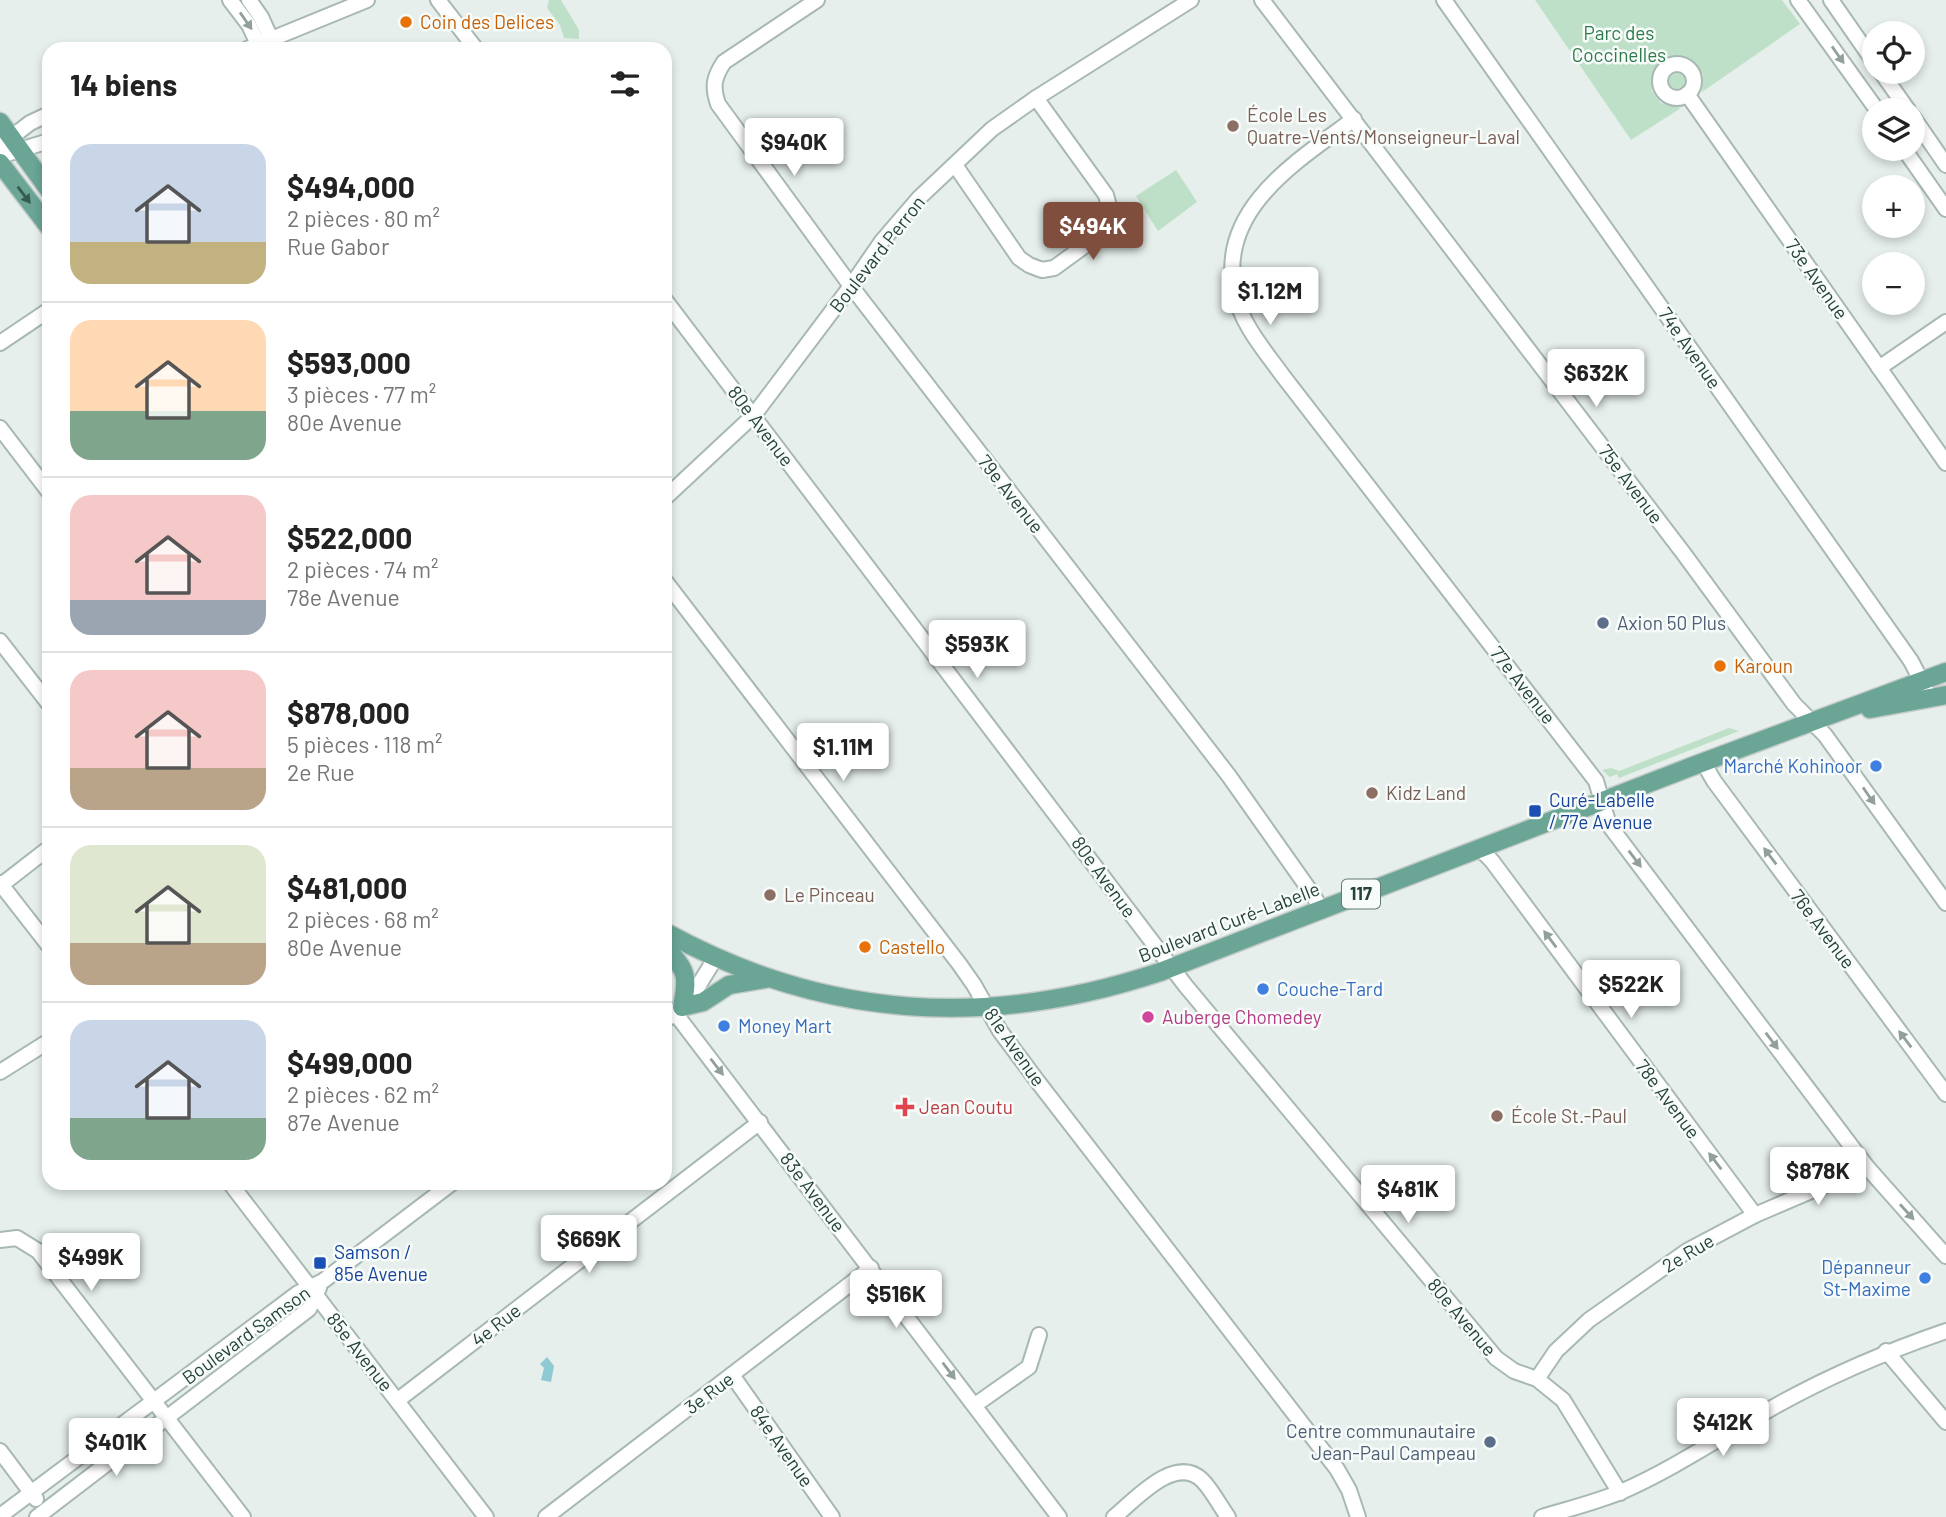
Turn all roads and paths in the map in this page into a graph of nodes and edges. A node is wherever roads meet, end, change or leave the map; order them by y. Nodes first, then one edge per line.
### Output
1 (230, 0) edge
2 (249, 0) edge
3 (366, 0) edge
4 (438, 0) edge
5 (817, 0) edge
6 (1191, 0) edge
7 (1262, 0) edge
8 (1444, 0) edge
9 (1798, 0) edge
10 (1831, 0) edge
11 (258, 42) edge
12 (260, 42) edge
13 (264, 42) edge
14 (471, 42) edge
15 (1862, 45) edge
16 (1687, 94) dead end
17 (1035, 98) junction
18 (1868, 98) edge
19 (42, 117) edge
20 (1354, 119) junction
21 (0, 122) edge
22 (1925, 134) edge
23 (42, 142) edge
24 (10, 145) edge
25 (0, 156) edge
26 (1912, 161) edge
27 (0, 163) edge
28 (955, 165) junction
29 (1946, 165) edge
30 (42, 182) edge
31 (1946, 209) edge
32 (42, 218) edge
33 (851, 286) junction
34 (672, 309) edge
35 (42, 315) edge
36 (1946, 322) edge
37 (0, 343) edge
38 (1880, 369) junction
39 (754, 415) junction
40 (0, 428) edge
41 (1946, 463) edge
42 (42, 483) edge
43 (672, 491) edge
44 (672, 590) edge
45 (0, 641) edge
46 (1946, 672) edge
47 (1922, 681) junction
48 (42, 695) edge
49 (1938, 697) edge
50 (1832, 715) junction
51 (1813, 722) junction
52 (1703, 762) junction
53 (1602, 801) junction
54 (1479, 848) junction
55 (42, 853) edge
56 (0, 884) edge
57 (1946, 903) edge
58 (1321, 909) junction
59 (672, 935) edge
60 (42, 937) edge
61 (672, 954) edge
62 (716, 957) junction
63 (1171, 967) junction
64 (770, 978) junction
65 (987, 1007) junction
66 (674, 1013) edge
67 (42, 1045) edge
68 (0, 1072) edge
69 (1946, 1094) edge
70 (760, 1122) junction
71 (1867, 1167) junction
72 (239, 1190) edge
73 (443, 1190) edge
74 (671, 1190) edge
75 (672, 1190) edge
76 (1755, 1215) junction
77 (0, 1240) edge
78 (1946, 1256) edge
79 (871, 1268) junction
80 (317, 1287) junction
81 (1946, 1331) edge
82 (1040, 1335) dead end
83 (1886, 1351) junction
84 (732, 1375) junction
85 (1537, 1379) junction
86 (398, 1400) junction
87 (154, 1403) junction
88 (975, 1405) junction
89 (166, 1418) junction
90 (1946, 1422) edge
91 (0, 1451) edge
92 (32, 1493) junction
93 (1620, 1493) junction
94 (44, 1515) edge
95 (0, 1517) edge
96 (243, 1517) edge
97 (486, 1517) edge
98 (546, 1517) edge
99 (832, 1517) edge
100 (1059, 1517) edge
101 (1114, 1517) edge
102 (1228, 1517) edge
103 (1358, 1517) edge
104 (1542, 1517) edge

1 -> 11 street
2 - 12 street
3 - 13 street
4 - 14 street
5 - 33 street, 79e Avenue
6 - 17 street, Boulevard Perron
7 - 20 street, 75e Avenue
8 - 47 street, 74e Avenue
9 -> 18 street
10 - 15 street
16 - 38 street, 73e Avenue
17 - 28 street, Boulevard Perron
17 - 28 street
19 - 24 street
20 - 51 street, 75e Avenue
20 - 53 street, 77e Avenue
21 - 24 main road
22 - 29 street
23 - 24 street
24 - 25 street
24 - 30 main road
26 - 31 street
27 -> 32 main road
28 - 33 street, Boulevard Perron
33 - 39 street, Boulevard Perron
33 - 58 street, 79e Avenue
34 - 39 street, 80e Avenue
35 - 37 street
36 - 38 street
38 - 41 street, 73e Avenue
39 - 43 street, Boulevard Perron
39 - 63 street, 80e Avenue
40 - 42 street
44 - 65 street, 81e Avenue
45 - 48 street
46 - 47 main road, Boulevard Curé-Labelle / 117
47 - 49 street, 74e Avenue
47 - 50 main road, Boulevard Curé-Labelle / 117
49 - 50 main road, Boulevard Curé-Labelle / 117
50 - 51 main road, Boulevard Curé-Labelle / 117
51 - 52 main road, Boulevard Curé-Labelle / 117
51 -> 57 street, 75e Avenue
52 - 53 main road, Boulevard Curé-Labelle / 117
69 -> 52 street, 76e Avenue
53 - 54 main road, Boulevard Curé-Labelle / 117
53 -> 71 street, 77e Avenue
54 - 58 main road, Boulevard Curé-Labelle / 117
76 -> 54 street, 78e Avenue
55 - 56 street
56 - 60 street
58 - 63 main road, Boulevard Curé-Labelle / 117
59 - 62 main road, Boulevard Curé-Labelle / 117
61 - 66 main road
62 - 64 main road, Boulevard Curé-Labelle / 117
62 - 66 street
63 - 65 main road, Boulevard Curé-Labelle / 117
63 - 85 street, 80e Avenue
64 - 65 main road, Boulevard Curé-Labelle / 117
64 - 66 main road
65 - 103 street, 81e Avenue
66 -> 70 street, 83e Avenue
67 - 68 street
70 - 75 street, 4e Rue
70 - 79 street, 83e Avenue
71 - 76 street, 2e Rue
71 -> 78 street, 77e Avenue
72 - 80 street, 85e Avenue
73 - 80 street, Boulevard Samson
74 - 86 street, 4e Rue
76 - 85 street, 2e Rue
77 - 87 street
79 - 84 street, 3e Rue
79 -> 88 street, 83e Avenue
80 - 86 street, 85e Avenue
80 - 87 street, Boulevard Samson
80 - 89 street, Boulevard Samson
81 - 83 street
82 - 88 street
83 - 90 street
83 - 93 street
84 - 98 street, 3e Rue
84 - 99 street, 84e Avenue
85 - 93 street, 80e Avenue
86 - 97 street, 85e Avenue
87 - 89 street
87 - 92 street, Boulevard Samson
88 - 100 street, 83e Avenue
89 - 94 street, Boulevard Samson
89 - 96 street
91 - 92 street
92 - 94 street
92 - 95 street, Boulevard Samson
93 - 104 street
101 - 102 street

